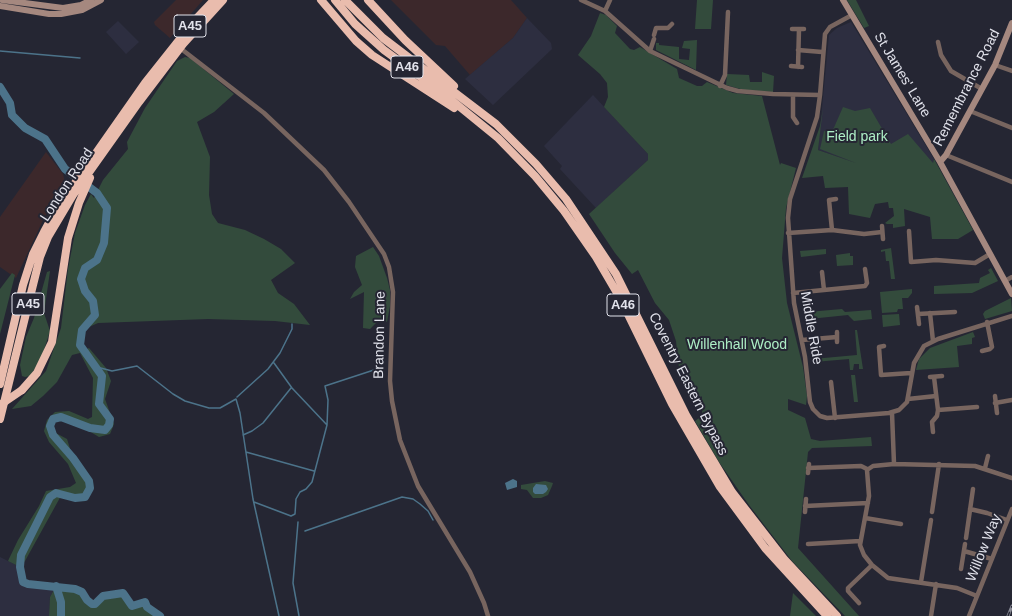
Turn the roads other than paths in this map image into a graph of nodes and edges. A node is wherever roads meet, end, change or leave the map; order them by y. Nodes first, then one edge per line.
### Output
1 (2, 0) edge
2 (91, 0) edge
3 (101, 0) edge
4 (214, 0) edge
5 (224, 0) edge
6 (321, 0) edge
7 (335, 0) edge
8 (345, 0) edge
9 (368, 0) edge
10 (581, 0) edge
11 (610, 0) edge
12 (843, 0) edge
13 (0, 6) edge
14 (605, 11) junction
15 (728, 12) dead end
16 (852, 15) junction
17 (1012, 23) edge
18 (672, 24) dead end
19 (792, 29) dead end
20 (938, 42) dead end
21 (180, 48) junction
22 (798, 50) junction
23 (650, 51) junction
24 (822, 52) junction
25 (995, 65) junction
26 (790, 66) dead end
27 (1012, 70) edge
28 (720, 86) junction
29 (982, 89) junction
30 (793, 95) junction
31 (820, 95) junction
32 (970, 111) junction
33 (490, 119) junction
34 (797, 123) dead end
35 (485, 127) junction
36 (1012, 128) edge
37 (946, 155) junction
38 (940, 162) junction
39 (91, 168) junction
40 (1012, 182) edge
41 (71, 193) junction
42 (836, 199) dead end
43 (882, 226) dead end
44 (832, 230) junction
45 (909, 231) dead end
46 (882, 232) junction
47 (788, 233) junction
48 (882, 239) dead end
49 (990, 254) junction
50 (865, 269) dead end
51 (822, 272) dead end
52 (1012, 277) edge
53 (1005, 281) junction
54 (824, 290) junction
55 (793, 293) junction
56 (1012, 294) edge
57 (917, 307) dead end
58 (955, 312) dead end
59 (930, 313) junction
60 (918, 314) junction
61 (1012, 316) edge
62 (15, 317) junction
63 (987, 322) junction
64 (919, 324) dead end
65 (837, 337) dead end
66 (802, 340) junction
67 (933, 341) junction
68 (884, 346) dead end
69 (982, 351) dead end
70 (0, 364) edge
71 (911, 373) junction
72 (942, 376) dead end
73 (831, 382) dead end
74 (0, 384) edge
75 (936, 396) junction
76 (995, 396) dead end
77 (908, 399) junction
78 (1012, 400) edge
79 (996, 403) junction
80 (0, 405) edge
81 (977, 407) dead end
82 (938, 410) junction
83 (892, 413) junction
84 (996, 413) dead end
85 (835, 418) junction
86 (0, 419) edge
87 (933, 432) dead end
88 (988, 456) dead end
89 (894, 464) junction
90 (939, 464) junction
91 (808, 468) dead end
92 (986, 468) junction
93 (867, 469) junction
94 (1012, 478) edge
95 (973, 489) dead end
96 (806, 499) dead end
97 (868, 503) junction
98 (805, 506) junction
99 (970, 509) junction
100 (1012, 509) edge
101 (804, 512) dead end
102 (932, 512) dead end
103 (865, 518) junction
104 (931, 520) dead end
105 (1007, 520) junction
106 (901, 524) dead end
107 (966, 538) dead end
108 (860, 541) junction
109 (814, 543) junction
110 (808, 544) dead end
111 (965, 544) dead end
112 (815, 550) dead end
113 (964, 551) junction
114 (992, 559) junction
115 (872, 565) junction
116 (961, 569) dead end
117 (921, 582) junction
118 (936, 584) junction
119 (977, 596) junction
120 (854, 598) junction
121 (850, 603) dead end
122 (859, 604) dead end
123 (488, 616) edge
124 (827, 616) edge
125 (837, 616) edge
126 (931, 616) edge
127 (969, 616) edge

1 - 2 street
3 - 13 street
4 - 39 highway, London Road / A45
5 - 21 highway, London Road / A45
6 - 35 highway
7 - 35 highway, Coventry Eastern Bypass / A46
8 - 33 highway, Coventry Eastern Bypass / A46
9 - 33 highway
10 - 14 street
11 - 14 street
12 - 16 street, St James' Lane
14 - 23 street
15 - 28 street
16 - 24 street, Middle Ride
16 - 38 street, St James' Lane
17 - 25 street, Remembrance Road
18 - 23 street
19 - 22 street
20 - 29 street
21 - 39 highway, London Road / A45
21 - 123 street, Brandon Lane
22 - 24 street
22 - 26 street
23 - 28 street
24 - 31 street, Middle Ride
25 - 27 street
25 - 29 street, Remembrance Road
28 - 30 street
29 - 32 street, Remembrance Road
30 - 31 street
30 - 34 street
31 - 47 street, Middle Ride
32 - 36 street
32 - 37 street, Remembrance Road
33 - 125 highway, Coventry Eastern Bypass / A46
35 - 124 highway, Coventry Eastern Bypass / A46
37 - 38 street, Remembrance Road
37 - 40 street
38 - 49 street, St James' Lane
39 - 41 highway, London Road / A45
39 - 80 highway, bridge
41 - 62 highway, London Road / A45
41 - 86 highway, London Road / A45
42 - 44 street
43 - 46 street
44 - 46 street
44 - 47 street
45 - 49 street
46 - 48 street
47 - 55 street, Middle Ride
49 - 53 street, St James' Lane
50 - 54 street
51 - 54 street
52 - 53 street
53 - 56 street, St James' Lane
54 - 55 street
55 - 66 street, Middle Ride
57 - 60 street
58 - 59 street
59 - 60 street
59 - 67 street
60 - 64 street
61 - 63 street
62 - 70 highway
62 - 74 highway, London Road / A45
63 - 67 street
63 - 69 street
65 - 66 street
66 - 85 street, Middle Ride
67 - 71 street
68 - 71 street
71 - 77 street
72 - 75 street
73 - 85 street
75 - 77 street
75 - 82 street
76 - 79 street
77 - 83 street
78 - 79 street
79 - 84 street
81 - 82 street
82 - 87 street
83 - 85 street, Middle Ride
83 - 89 street
88 - 92 street
89 - 90 street
89 - 93 street
90 - 92 street
90 - 102 street
91 - 93 street
92 - 94 street
93 - 97 street
95 - 99 street
96 - 98 street
97 - 98 street
97 - 103 street
98 - 101 street
99 - 105 street
99 - 107 street
100 - 105 street, Willow Way
103 - 106 street
103 - 108 street
104 - 117 street
105 - 114 street, Willow Way
108 - 109 street
108 - 115 street, Willow Way
109 - 110 street
109 - 112 street
111 - 113 street
113 - 114 street
113 - 116 street
114 - 119 street, Willow Way
115 - 117 street, Willow Way
115 - 120 street
117 - 118 street, Willow Way
118 - 119 street, Willow Way
118 - 126 street
119 - 127 street, Willow Way
120 - 121 street
120 - 122 street

